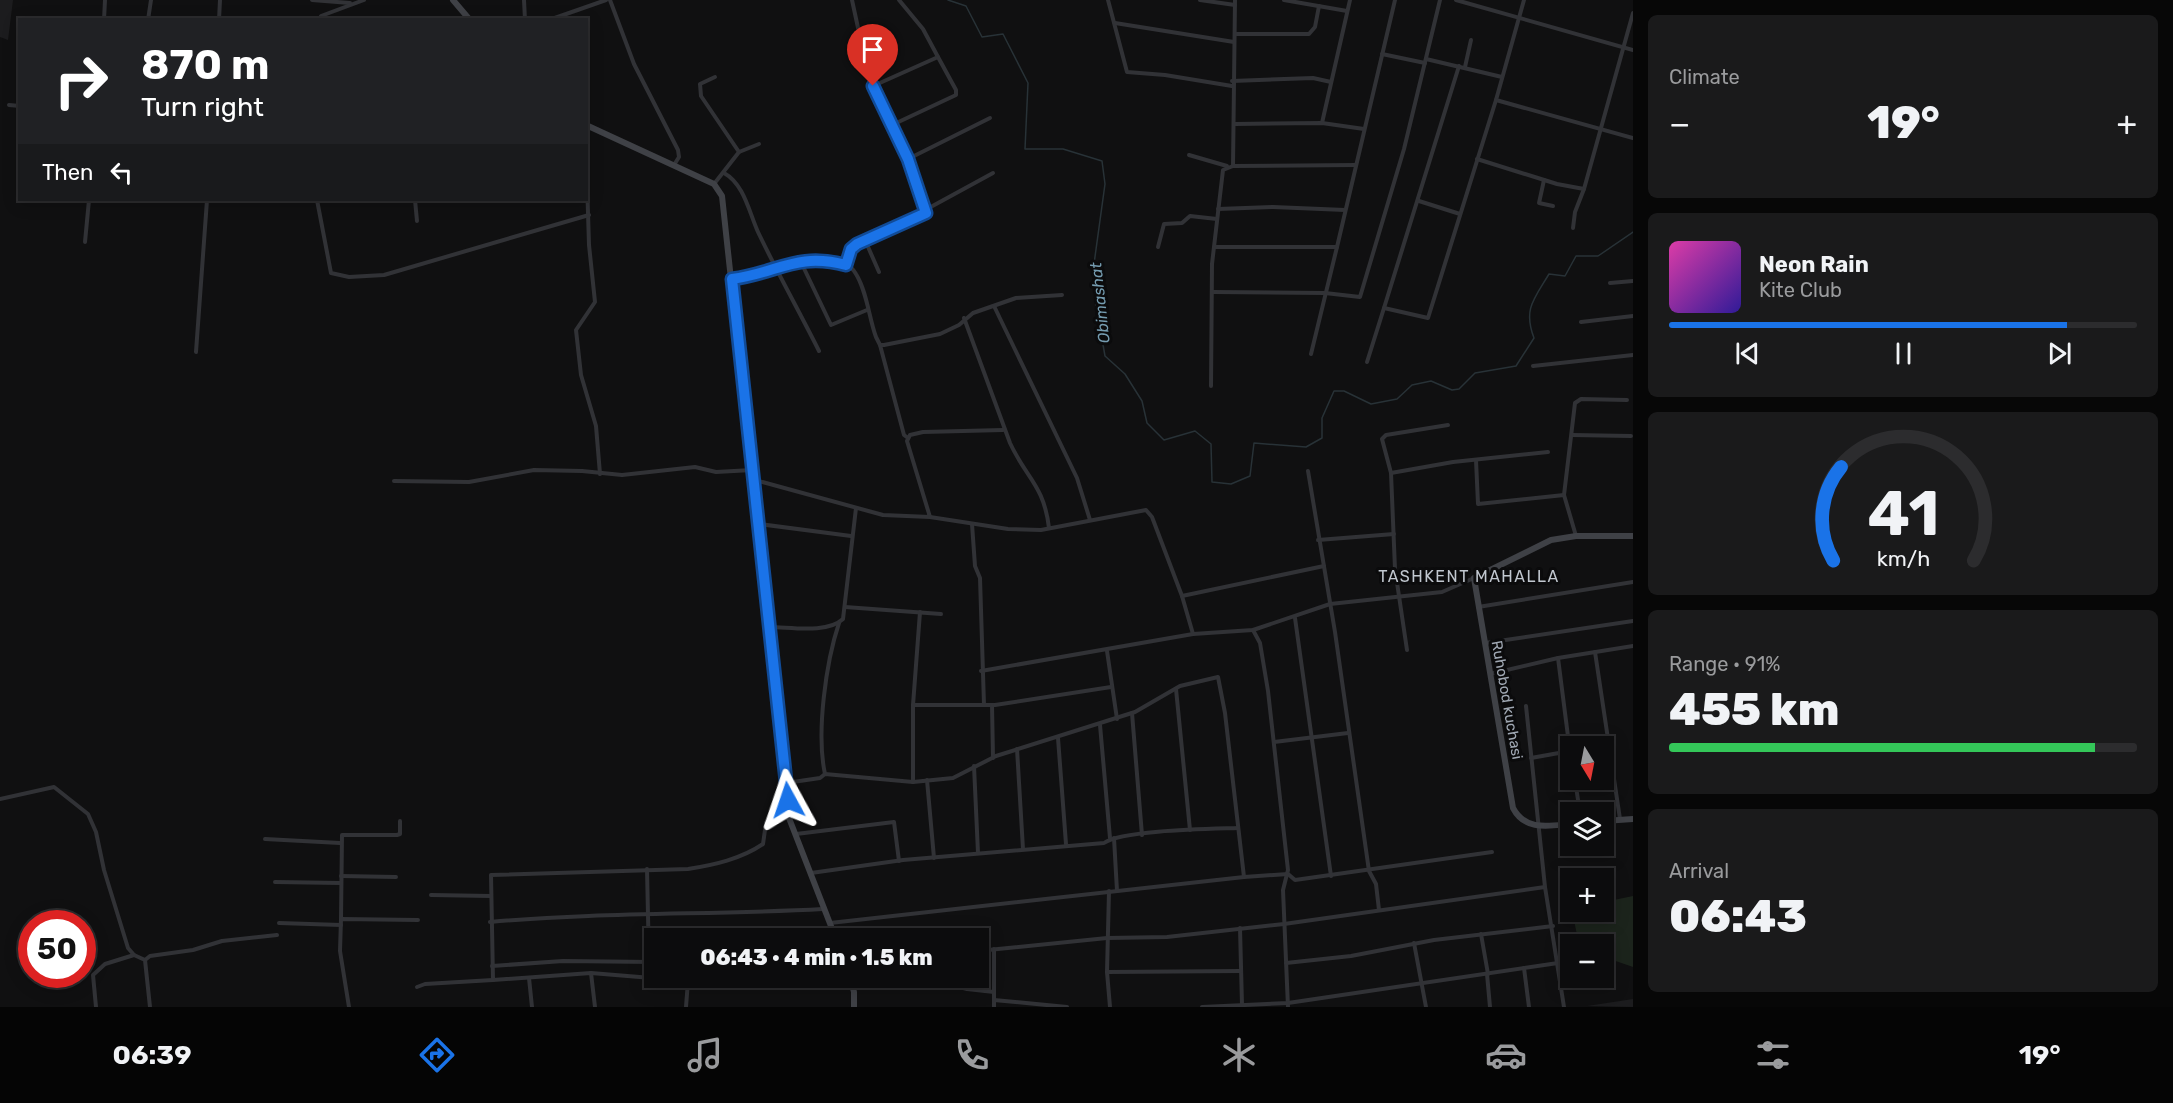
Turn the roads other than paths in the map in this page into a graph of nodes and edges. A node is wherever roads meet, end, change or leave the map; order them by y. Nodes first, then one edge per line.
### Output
1 (105, 0) edge
2 (151, 0) edge
3 (220, 0) edge
4 (312, 0) edge
5 (364, 0) edge
6 (453, 0) edge
7 (524, 0) edge
8 (608, 0) edge
9 (852, 0) edge
10 (900, 0) edge
11 (1108, 0) edge
12 (1200, 0) edge
13 (1284, 0) edge
14 (1350, 0) edge
15 (1395, 0) edge
16 (1440, 0) edge
17 (1456, 0) edge
18 (1524, 0) edge
19 (1235, 2) edge
20 (354, 4) junction
21 (1319, 6) junction
22 (1347, 11) junction
23 (1633, 13) edge
24 (321, 16) dead end
25 (1519, 16) junction
26 (104, 18) edge
27 (148, 18) edge
28 (219, 18) edge
29 (468, 18) edge
30 (525, 18) edge
31 (555, 18) edge
32 (1115, 23) junction
33 (1235, 34) junction
34 (1471, 40) dead end
35 (1234, 42) junction
36 (1623, 47) junction
37 (1633, 50) edge
38 (1382, 54) junction
39 (938, 57) junction
40 (1425, 61) junction
41 (1460, 66) junction
42 (1465, 66) junction
43 (715, 77) dead end
44 (1502, 77) junction
45 (1331, 82) junction
46 (1232, 84) junction
47 (873, 86) junction
48 (1496, 100) junction
49 (9, 105) dead end
50 (18, 106) edge
51 (990, 118) dead end
52 (1322, 123) junction
53 (1235, 124) junction
54 (892, 125) junction
55 (588, 126) edge
56 (1599, 127) junction
57 (1364, 129) junction
58 (1633, 138) edge
59 (759, 144) dead end
60 (739, 152) junction
61 (1189, 155) dead end
62 (908, 159) junction
63 (1477, 159) junction
64 (1356, 165) junction
65 (673, 166) junction
66 (1230, 166) junction
67 (724, 173) junction
68 (993, 173) dead end
69 (1544, 180) junction
70 (714, 184) junction
71 (1584, 189) junction
72 (588, 193) edge
73 (89, 201) edge
74 (207, 201) edge
75 (317, 201) edge
76 (415, 201) edge
77 (1419, 201) junction
78 (1553, 206) dead end
79 (927, 209) junction
80 (1218, 209) junction
81 (1345, 210) junction
82 (1460, 214) junction
83 (589, 215) junction
84 (1217, 219) junction
85 (417, 221) dead end
86 (1573, 228) dead end
87 (865, 240) junction
88 (85, 242) dead end
89 (1158, 247) dead end
90 (1214, 247) junction
91 (1336, 248) junction
92 (800, 260) junction
93 (846, 265) junction
94 (778, 266) junction
95 (879, 272) dead end
96 (732, 279) junction
97 (1633, 281) edge
98 (1610, 283) dead end
99 (1213, 292) junction
100 (1324, 293) junction
101 (1062, 295) dead end
102 (994, 306) junction
103 (1384, 308) junction
104 (867, 310) junction
105 (1633, 316) edge
106 (964, 318) junction
107 (1581, 322) dead end
108 (880, 345) junction
109 (819, 351) dead end
110 (196, 352) dead end
111 (1311, 354) dead end
112 (1633, 355) edge
113 (1367, 362) dead end
114 (1533, 366) dead end
115 (1211, 386) dead end
116 (1627, 400) dead end
117 (1448, 425) dead end
118 (1003, 430) dead end
119 (1572, 435) junction
120 (1631, 436) dead end
121 (908, 438) junction
122 (1548, 452) dead end
123 (1476, 460) junction
124 (753, 470) junction
125 (1308, 471) dead end
126 (1391, 473) junction
127 (600, 474) junction
128 (755, 480) junction
129 (394, 481) dead end
130 (1564, 495) junction
131 (856, 508) junction
132 (930, 517) junction
133 (1090, 520) junction
134 (759, 524) junction
135 (972, 524) junction
136 (1049, 528) junction
137 (1394, 534) junction
138 (851, 536) junction
139 (1576, 536) junction
140 (1633, 536) edge
141 (1318, 540) junction
142 (1324, 567) junction
143 (1474, 578) junction
144 (1633, 582) edge
145 (1399, 595) junction
146 (1182, 596) junction
147 (1330, 604) junction
148 (1478, 606) junction
149 (845, 607) junction
150 (920, 612) junction
151 (941, 614) dead end
152 (1295, 618) junction
153 (1633, 621) edge
154 (840, 622) junction
155 (770, 627) junction
156 (1253, 630) junction
157 (1193, 634) junction
158 (1485, 643) junction
159 (1633, 647) edge
160 (1407, 650) dead end
161 (1107, 651) junction
162 (1595, 652) junction
163 (1558, 658) junction
164 (981, 671) junction
165 (1490, 674) junction
166 (1111, 687) junction
167 (1176, 688) junction
168 (913, 705) junction
169 (984, 705) junction
170 (992, 705) junction
171 (1526, 706) dead end
172 (1132, 713) junction
173 (1117, 719) junction
174 (1100, 725) junction
175 (1348, 733) junction
176 (1568, 736) edge
177 (1312, 737) junction
178 (1058, 738) junction
179 (1274, 742) junction
180 (1017, 749) junction
181 (1560, 754) edge
182 (993, 758) junction
183 (1531, 758) junction
184 (974, 766) junction
185 (825, 774) junction
186 (927, 780) junction
187 (913, 782) junction
188 (786, 783) junction
189 (0, 799) edge
190 (789, 818) junction
191 (1633, 819) edge
192 (1614, 820) edge
193 (1620, 820) junction
194 (400, 821) dead end
195 (1560, 825) edge
196 (1540, 826) junction
197 (1238, 828) junction
198 (1190, 830) junction
199 (796, 834) junction
200 (1142, 835) junction
201 (1112, 838) junction
202 (265, 839) dead end
203 (340, 843) junction
204 (1066, 844) junction
205 (1023, 849) junction
206 (1492, 852) dead end
207 (978, 854) junction
208 (934, 858) junction
209 (899, 861) junction
210 (647, 869) junction
211 (1369, 871) junction
212 (812, 873) junction
213 (1288, 874) junction
214 (341, 876) junction
215 (1331, 876) junction
216 (396, 877) dead end
217 (1244, 877) junction
218 (274, 882) dead end
219 (341, 883) junction
220 (1545, 887) junction
221 (1109, 891) junction
222 (1117, 891) junction
223 (431, 895) dead end
224 (491, 896) junction
225 (824, 909) junction
226 (1379, 910) junction
227 (647, 915) junction
228 (341, 919) junction
229 (418, 920) dead end
230 (490, 922) junction
231 (279, 923) dead end
232 (830, 923) junction
233 (1284, 924) junction
234 (341, 925) junction
235 (1553, 926) junction
236 (648, 928) edge
237 (832, 928) edge
238 (1240, 928) junction
239 (1481, 934) junction
240 (278, 935) dead end
241 (1107, 938) junction
242 (1414, 944) junction
243 (994, 949) junction
244 (989, 950) edge
245 (134, 955) junction
246 (145, 960) junction
247 (644, 962) edge
248 (1286, 963) junction
249 (1558, 963) junction
250 (492, 966) junction
251 (1524, 969) junction
252 (1241, 971) junction
253 (1107, 972) junction
254 (591, 974) junction
255 (1487, 974) junction
256 (644, 977) edge
257 (529, 978) junction
258 (494, 980) junction
259 (1423, 983) junction
260 (417, 987) dead end
261 (687, 988) edge
262 (853, 988) edge
263 (963, 988) edge
264 (994, 992) junction
265 (994, 1000) junction
266 (1242, 1005) junction
267 (1288, 1005) edge
268 (96, 1007) edge
269 (150, 1007) edge
270 (349, 1007) edge
271 (532, 1007) edge
272 (595, 1007) edge
273 (686, 1007) edge
274 (854, 1007) edge
275 (993, 1007) edge
276 (1067, 1007) edge
277 (1110, 1007) edge
278 (1202, 1007) edge
279 (1426, 1007) edge
280 (1490, 1007) edge
281 (1529, 1007) edge
282 (1564, 1007) edge

1 - 26 street
2 - 27 street
3 - 28 street
4 - 20 street
5 - 20 street
6 - 29 main road
7 - 30 street
8 - 31 street
8 - 65 street
9 - 47 street
10 - 39 street
11 - 32 street
12 - 19 street
13 - 21 street
14 - 22 street
15 - 38 street
16 - 40 street
17 - 25 street
18 - 25 street
19 - 33 street
20 - 24 street
21 - 22 street
21 - 33 street
22 - 45 street
23 - 36 street
25 - 36 street
25 - 44 street
32 - 35 street
32 - 46 street
33 - 35 street
34 - 42 street
35 - 46 street
36 - 37 street
36 - 56 street
38 - 40 street
38 - 57 street
39 - 47 street
39 - 54 street
40 - 41 street
40 - 100 street
41 - 42 street
41 - 77 street
42 - 44 street
43 - 60 street
44 - 48 street
45 - 46 street
45 - 52 street
46 - 53 street
47 - 54 street
48 - 56 street
48 - 63 street
49 - 50 street
51 - 62 street
52 - 53 street
52 - 57 street
53 - 66 street
54 - 62 street
55 - 65 main road
56 - 58 street
56 - 71 street
57 - 64 street
59 - 60 street
60 - 67 street
61 - 66 street
62 - 79 street
63 - 69 street
63 - 82 street
64 - 66 street
64 - 81 street
65 - 70 main road
66 - 80 street
67 - 70 street
67 - 94 street
68 - 79 street
69 - 71 street
69 - 78 street
70 - 96 main road
71 - 86 street
72 - 83 street
73 - 88 street
74 - 110 street
75 - 83 street
76 - 85 street
77 - 82 street
77 - 103 street
79 - 87 street
80 - 81 street
80 - 84 street
81 - 91 street
82 - 103 street
83 - 127 street
84 - 89 street
84 - 90 street
87 - 93 street
87 - 95 street
90 - 91 street
90 - 99 street
91 - 100 street
92 - 93 street
92 - 94 street
92 - 104 street
93 - 104 street
94 - 96 street
94 - 109 street
96 - 124 main road
97 - 98 street
99 - 100 street
99 - 115 street
100 - 111 street
101 - 102 street
102 - 106 street
102 - 133 street
103 - 113 street
104 - 108 street
105 - 107 street
106 - 108 street
106 - 136 street
108 - 121 street
112 - 114 street
116 - 119 street
117 - 126 street
118 - 121 street
119 - 120 street
119 - 130 street
121 - 132 street
122 - 123 street
123 - 126 street
123 - 130 street
124 - 127 street
124 - 128 main road
125 - 141 street
126 - 137 street
127 - 129 street
128 - 131 street
128 - 134 main road
130 - 139 street
131 - 132 street
131 - 138 street
132 - 135 street
133 - 136 street
133 - 146 street
134 - 138 street
134 - 155 main road
135 - 136 street
135 - 164 street
137 - 141 street
137 - 145 street
138 - 149 street
139 - 140 main road
139 - 143 main road
141 - 142 street
142 - 146 street
142 - 147 street
143 - 145 street
143 - 148 main road, Ruhobod kuchasi
144 - 148 street
145 - 147 street
145 - 160 street
146 - 157 street
147 - 152 street
147 - 175 street
148 - 158 main road, Ruhobod kuchasi
149 - 150 street
149 - 154 street
150 - 151 street
150 - 168 street
152 - 156 street
152 - 177 street
153 - 158 street
154 - 155 street
154 - 185 street
155 - 188 main road
156 - 157 street
156 - 179 street
157 - 161 street
158 - 165 main road, Ruhobod kuchasi
159 - 162 street
161 - 164 street
161 - 166 street
162 - 163 street
162 - 193 street
163 - 165 street
163 - 176 street
164 - 169 street
165 - 196 main road, Ruhobod kuchasi
166 - 170 street
166 - 173 street
167 - 172 street
167 - 197 street
167 - 198 street
168 - 169 street
168 - 187 street
169 - 170 street
170 - 182 street
171 - 183 street
172 - 173 street
172 - 200 street
173 - 174 street
174 - 178 street
174 - 201 street
175 - 177 street
175 - 211 street
177 - 179 street
177 - 215 street
178 - 180 street
178 - 204 street
179 - 213 street
180 - 182 street
180 - 205 street
181 - 183 street
182 - 184 street
183 - 196 street
184 - 186 street
184 - 207 street
185 - 187 street
185 - 188 street
186 - 187 street
186 - 208 street
188 - 190 main road
189 - 245 street
190 - 199 main road
190 - 210 street
191 - 193 main road
192 - 193 main road
194 - 203 street
195 - 196 main road
196 - 220 street
197 - 198 street
197 - 217 street
198 - 200 street
199 - 209 street
199 - 212 main road
200 - 201 street
201 - 204 street
201 - 222 street
202 - 203 street
203 - 214 street
204 - 205 street
205 - 207 street
206 - 211 street
207 - 208 street
208 - 209 street
209 - 212 street
210 - 224 street
210 - 227 street
211 - 215 street
211 - 226 street
212 - 225 main road
213 - 215 street
213 - 217 street
213 - 233 street
214 - 216 street
214 - 219 street
217 - 222 street
218 - 219 street
219 - 228 street
220 - 226 street
220 - 235 street
221 - 222 street
221 - 232 street
221 - 241 street
223 - 224 street
224 - 230 street
225 - 227 street
225 - 232 main road
226 - 233 street
227 - 230 street
227 - 236 street
228 - 229 street
228 - 234 street
230 - 250 street
231 - 234 street
232 - 237 main road
233 - 238 street
233 - 248 street
234 - 270 street
235 - 239 street
235 - 249 street
238 - 241 street
238 - 252 street
239 - 242 street
239 - 255 street
240 - 246 street
241 - 243 street
241 - 253 street
242 - 248 street
242 - 259 street
243 - 244 street
243 - 264 street
245 - 246 street
245 - 268 street
246 - 269 street
247 - 250 street
248 - 267 street
249 - 251 street
249 - 282 street
250 - 258 street
251 - 255 street
251 - 281 street
252 - 253 street
252 - 266 street
253 - 277 street
254 - 256 street
254 - 257 street
254 - 272 street
255 - 259 street
255 - 280 street
257 - 258 street
257 - 271 street
258 - 260 street
259 - 267 street
259 - 279 street
261 - 273 street
262 - 274 main road
263 - 264 street
264 - 265 street
265 - 275 street
265 - 276 street
266 - 267 street
266 - 278 street

